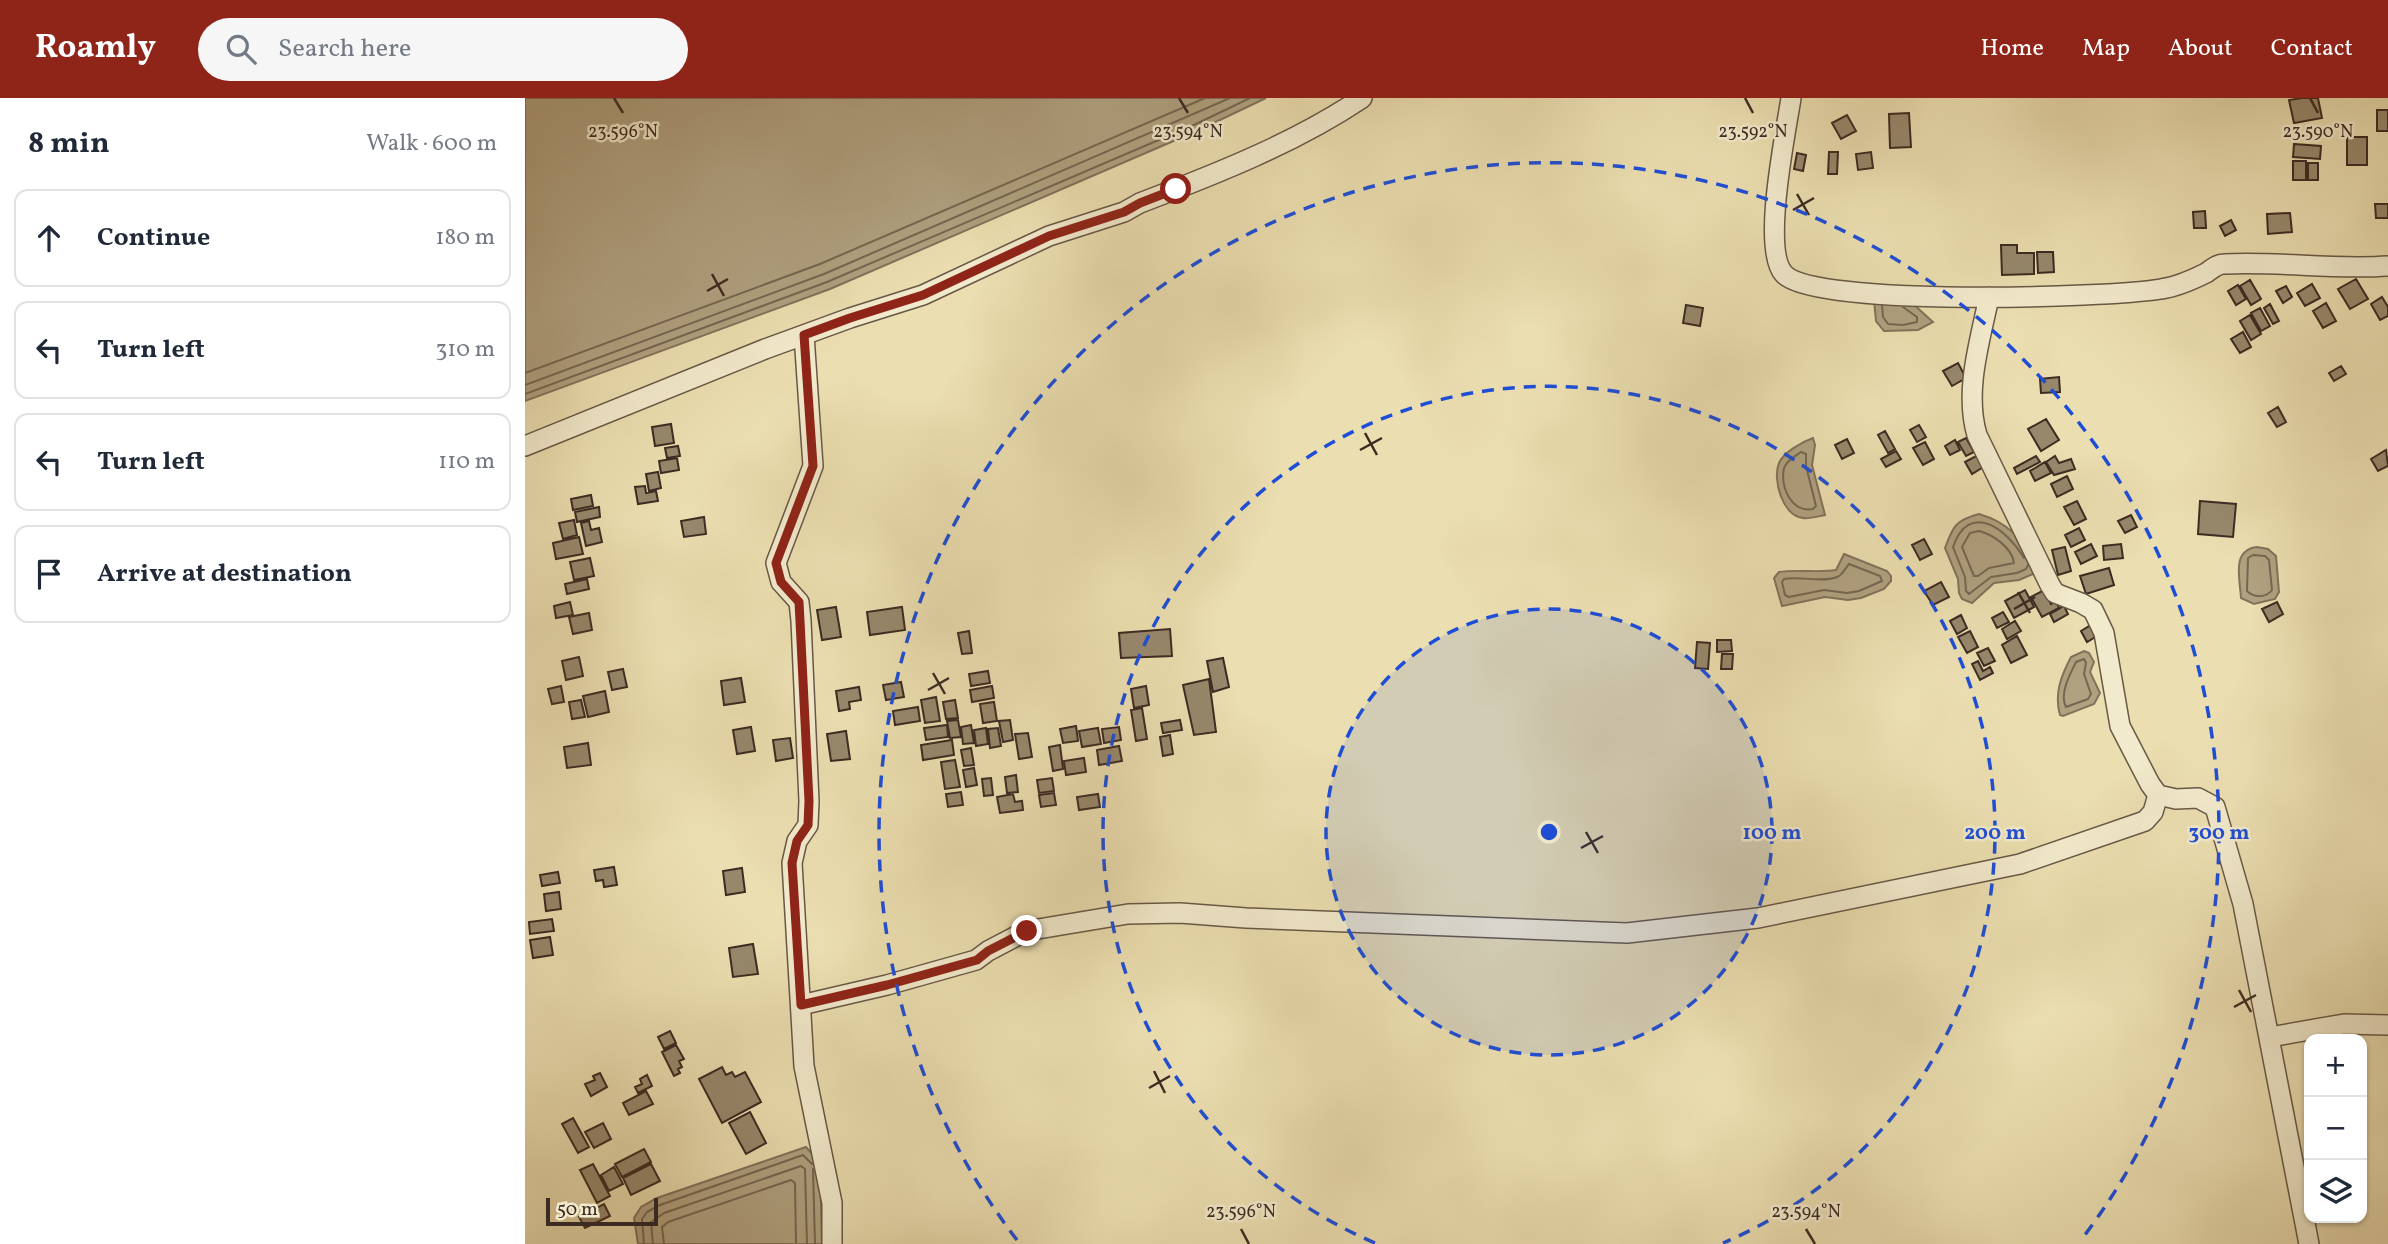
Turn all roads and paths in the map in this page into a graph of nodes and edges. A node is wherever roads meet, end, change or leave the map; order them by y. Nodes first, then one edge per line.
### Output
1 (1362, 98) edge
2 (1791, 98) edge
3 (2388, 266) edge
4 (1989, 297) junction
5 (804, 335) junction
6 (525, 446) edge
7 (2158, 794) junction
8 (801, 1005) junction
9 (2388, 1025) edge
10 (2270, 1037) junction
11 (832, 1244) edge
12 (2308, 1244) edge

1 - 5 street
2 - 4 street
3 - 4 street
4 - 7 street
5 - 6 street
5 - 8 street
7 - 8 street
7 - 10 street
8 - 11 street
9 - 10 street
10 - 12 street

